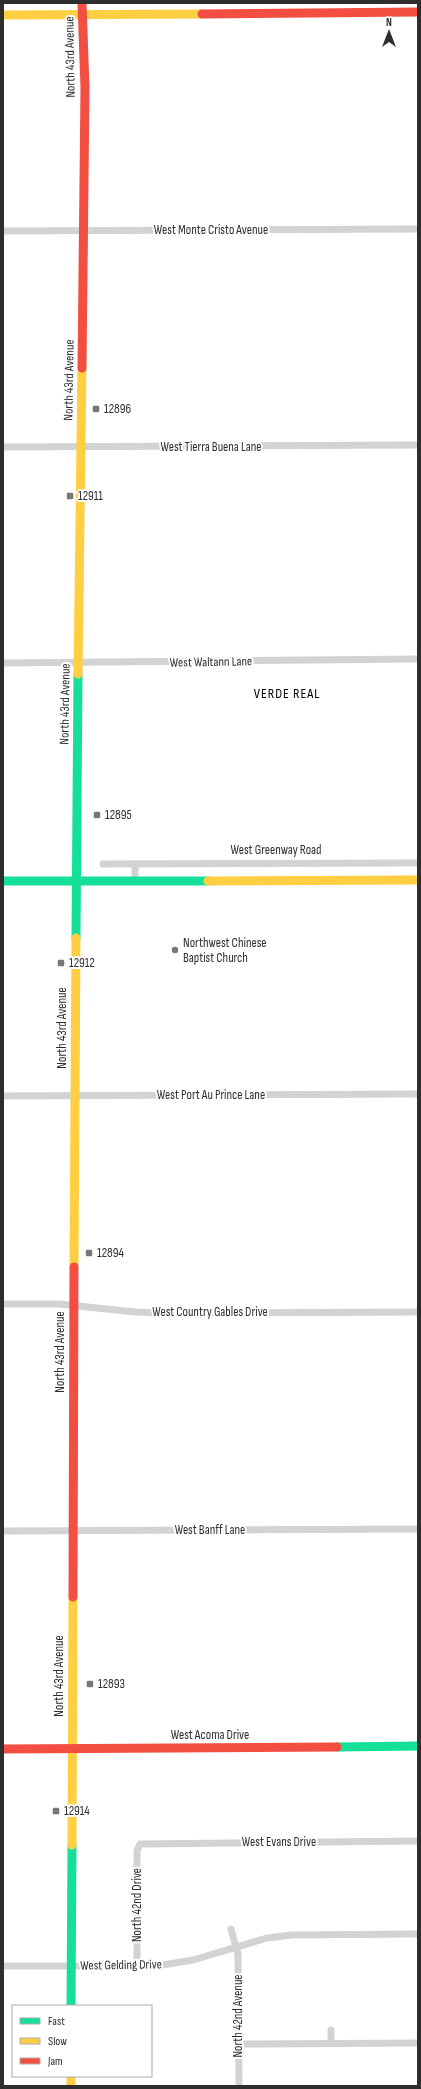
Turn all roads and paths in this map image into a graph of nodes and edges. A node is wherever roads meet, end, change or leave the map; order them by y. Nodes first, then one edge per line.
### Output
1 (82, 3) edge
2 (418, 12) edge
3 (3, 14) edge
4 (82, 14) junction
5 (418, 229) edge
6 (3, 231) edge
7 (83, 231) junction
8 (418, 445) edge
9 (3, 447) edge
10 (81, 448) junction
11 (418, 660) edge
12 (3, 663) edge
13 (79, 663) junction
14 (418, 863) edge
15 (103, 864) dead end
16 (135, 864) junction
17 (418, 880) edge
18 (3, 881) edge
19 (76, 881) junction
20 (135, 881) junction
21 (418, 1094) edge
22 (3, 1096) edge
23 (75, 1096) junction
24 (3, 1304) edge
25 (74, 1306) junction
26 (418, 1312) edge
27 (418, 1529) edge
28 (3, 1531) edge
29 (73, 1531) junction
30 (418, 1746) edge
31 (3, 1749) edge
32 (72, 1749) junction
33 (418, 1841) edge
34 (140, 1844) joint
35 (231, 1929) dead end
36 (418, 1934) edge
37 (237, 1946) junction
38 (3, 1966) edge
39 (70, 1966) junction
40 (138, 1966) junction
41 (70, 2005) edge
42 (331, 2030) dead end
43 (418, 2042) edge
44 (331, 2043) junction
45 (239, 2044) junction
46 (239, 2086) edge

1 - 4 main road, North 43rd Avenue
2 - 4 main road
3 - 4 main road
4 - 7 main road, North 43rd Avenue
5 - 7 street, West Monte Cristo Avenue
6 - 7 street, West Monte Cristo Avenue
7 - 10 main road, North 43rd Avenue
8 - 10 street, West Tierra Buena Lane
9 - 10 street, West Tierra Buena Lane
10 - 13 main road, North 43rd Avenue
11 - 13 street, West Waltann Lane
12 - 13 street, West Waltann Lane
13 - 19 main road, North 43rd Avenue
14 - 16 street, West Greenway Road
15 - 16 street, West Greenway Road
16 - 20 street
17 - 20 main road
18 - 19 main road
19 - 20 main road
19 - 23 main road, North 43rd Avenue
21 - 23 street, West Port Au Prince Lane
22 - 23 street, West Port Au Prince Lane
23 - 25 main road, North 43rd Avenue
24 - 25 street, West Country Gables Drive
25 - 26 street, West Country Gables Drive
25 - 29 main road, North 43rd Avenue
27 - 29 street, West Banff Lane
28 - 29 street, West Banff Lane
29 - 32 main road, North 43rd Avenue
30 - 32 main road, West Acoma Drive
31 - 32 main road, West Acoma Drive
32 - 39 main road, North 43rd Avenue
33 - 34 street, West Evans Drive
34 - 40 street, North 42nd Drive
35 - 37 street
36 - 37 street, West Gelding Drive
37 - 40 street, West Gelding Drive
37 - 45 street, North 42nd Avenue
38 - 39 street, West Gelding Drive
39 - 40 street, West Gelding Drive
39 - 41 main road, North 43rd Avenue
42 - 44 street
43 - 44 street
44 - 45 street
45 - 46 street, North 42nd Avenue

